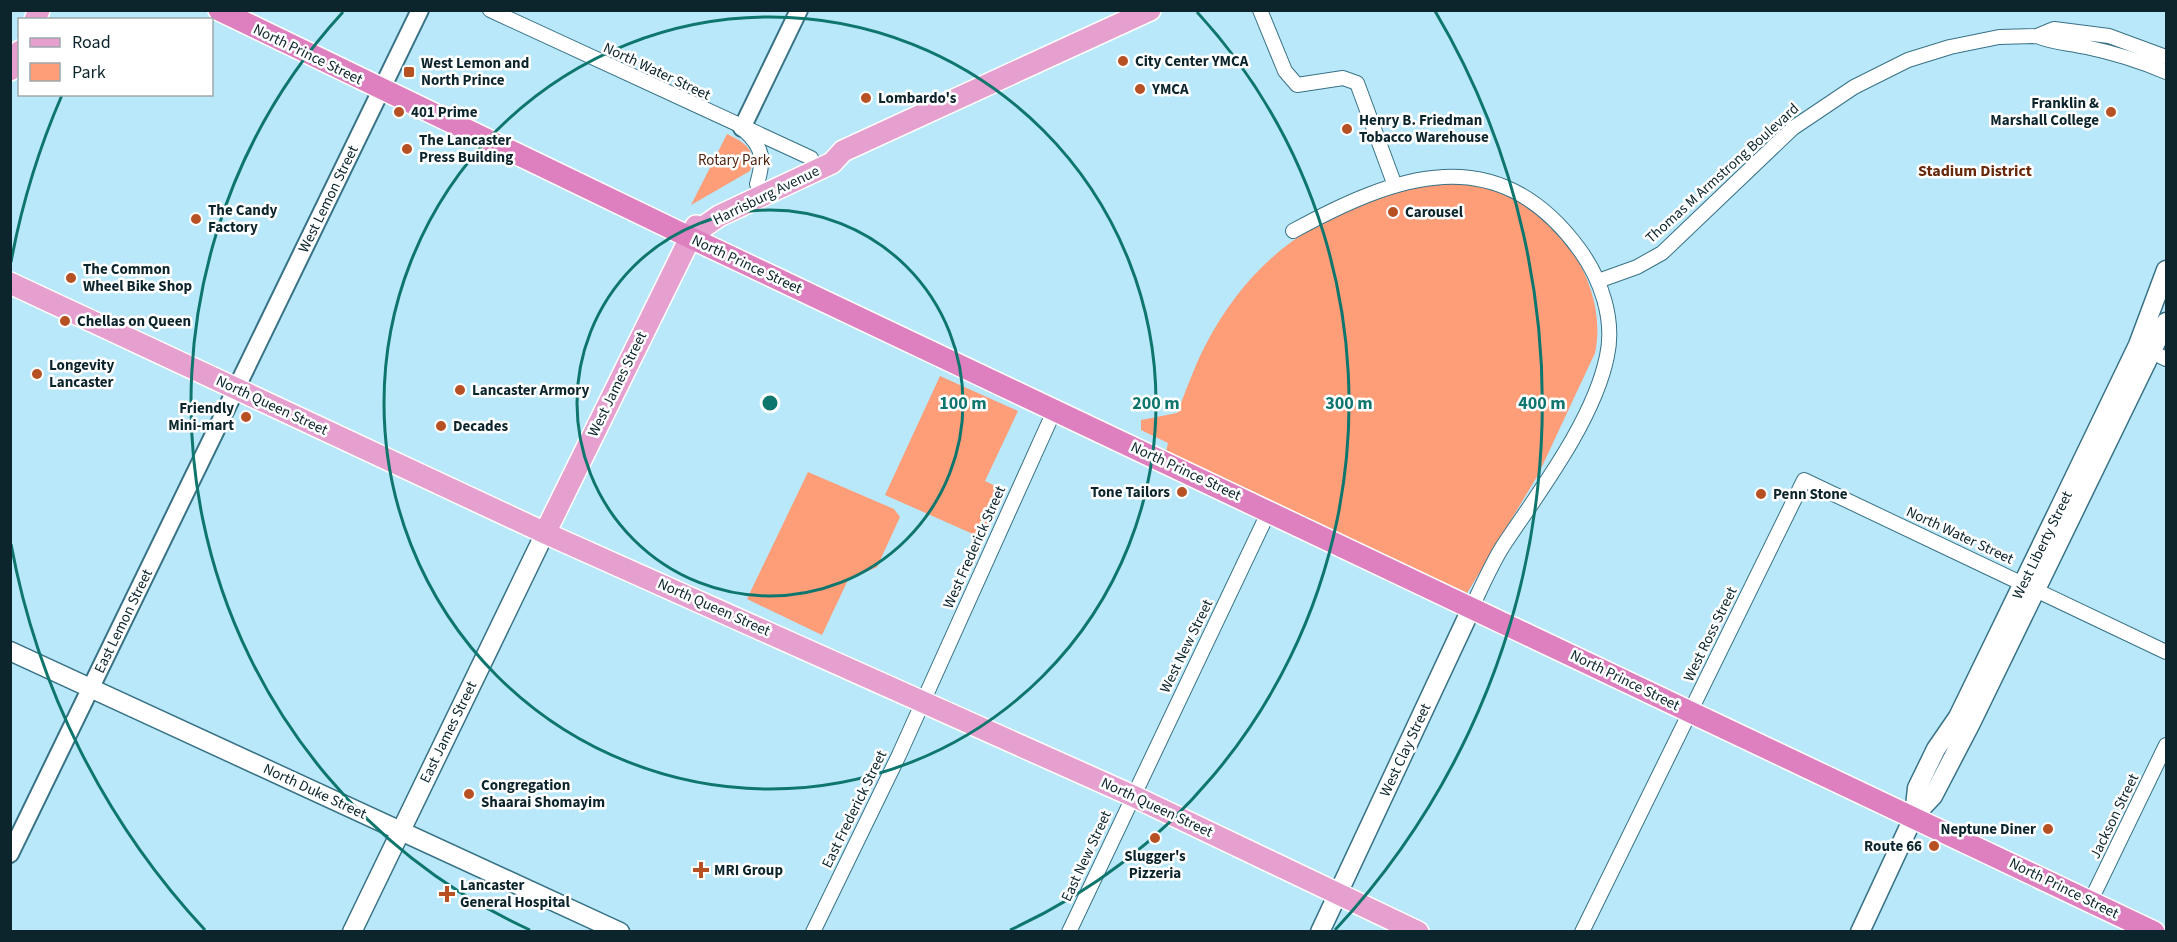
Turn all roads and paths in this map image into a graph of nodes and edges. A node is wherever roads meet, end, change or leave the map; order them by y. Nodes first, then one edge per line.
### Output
1 (219, 10) edge
2 (420, 10) edge
3 (490, 10) edge
4 (799, 10) edge
5 (1150, 10) edge
6 (1260, 10) edge
7 (2037, 36) junction
8 (18, 55) edge
9 (2166, 57) edge
10 (10, 70) edge
11 (2166, 72) edge
12 (381, 89) junction
13 (742, 128) junction
14 (843, 151) junction
15 (812, 158) junction
16 (1394, 183) junction
17 (757, 184) junction
18 (1293, 231) dead end
19 (689, 237) junction
20 (2166, 270) edge
21 (1598, 281) junction
22 (10, 283) edge
23 (2166, 322) edge
24 (2152, 352) edge
25 (236, 388) junction
26 (1055, 409) junction
27 (1804, 480) joint
28 (1269, 511) junction
29 (545, 533) junction
30 (2030, 587) junction
31 (1472, 607) junction
32 (10, 651) edge
33 (2166, 652) edge
34 (91, 688) junction
35 (923, 699) junction
36 (1690, 711) junction
37 (2166, 745) edge
38 (1133, 795) junction
39 (1914, 816) junction
40 (400, 830) junction
41 (10, 854) edge
42 (1337, 894) junction
43 (2091, 900) junction
44 (352, 932) edge
45 (620, 932) edge
46 (813, 932) edge
47 (1069, 932) edge
48 (1320, 932) edge
49 (1418, 932) edge
50 (1582, 932) edge
51 (1860, 932) edge
52 (2154, 932) edge

1 - 12 highway, North Prince Street
2 - 12 street, West Lemon Street
3 - 13 street, North Water Street
4 - 13 street
5 - 14 main road, Harrisburg Avenue
6 - 16 street
7 - 9 street, Thomas M Armstrong Boulevard
7 - 11 street, Thomas M Armstrong Boulevard
7 - 21 street, Thomas M Armstrong Boulevard
8 - 10 main road
12 - 19 highway, North Prince Street
12 - 25 street, West Lemon Street
13 - 15 street, North Water Street
13 - 17 street
14 - 15 main road, Harrisburg Avenue
14 - 19 main road, Harrisburg Avenue
15 - 17 main road, Harrisburg Avenue
16 - 18 street
16 - 21 street
17 - 19 main road, Harrisburg Avenue
19 - 26 highway, North Prince Street
19 - 29 main road, West James Street
20 - 24 main road, West Liberty Street
21 - 31 street
22 - 25 main road, North Queen Street
23 - 24 main road, West Liberty Street
24 - 30 main road, West Liberty Street
25 - 29 main road, North Queen Street
25 - 34 street, East Lemon Street
26 - 28 highway, North Prince Street
26 - 35 street, West Frederick Street
27 - 30 street, North Water Street
27 - 36 street, West Ross Street
28 - 31 highway, North Prince Street
28 - 38 street, West New Street
29 - 35 main road, North Queen Street
29 - 40 main road, East James Street
30 - 33 street, North Water Street
30 - 39 main road, West Liberty Street
31 - 36 highway, North Prince Street
31 - 42 main road, West Clay Street
32 - 34 main road, North Duke Street
34 - 40 main road, North Duke Street
34 - 41 street, East Lemon Street
35 - 38 main road, North Queen Street
35 - 46 street, East Frederick Street
36 - 39 highway, North Prince Street
36 - 50 street, West Ross Street
37 - 43 street, Jackson Street
38 - 42 main road, North Queen Street
38 - 47 street, East New Street
39 - 43 highway, North Prince Street
39 - 51 main road, West Liberty Street
40 - 44 main road, East James Street
40 - 45 main road, North Duke Street
42 - 48 main road, West Clay Street
42 - 49 main road, North Queen Street
43 - 52 highway, North Prince Street

